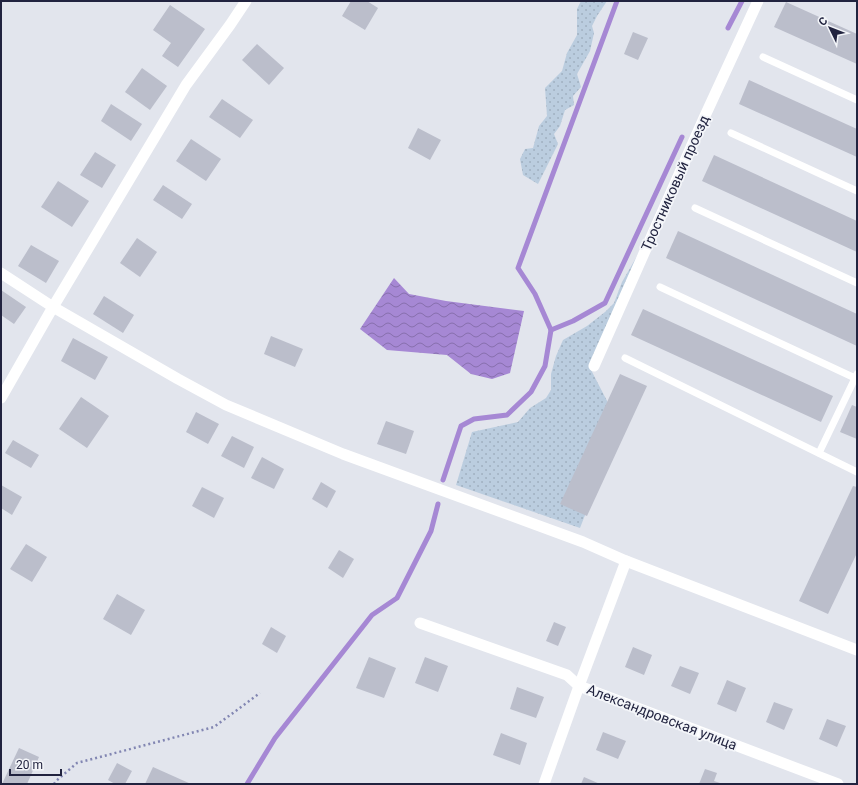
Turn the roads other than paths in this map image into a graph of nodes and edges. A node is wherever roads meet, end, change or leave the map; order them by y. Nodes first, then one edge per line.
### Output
1 (246, 1) edge
2 (758, 1) edge
3 (763, 58) dead end
4 (857, 100) edge
5 (731, 133) dead end
6 (857, 190) edge
7 (695, 208) dead end
8 (1, 273) edge
9 (857, 284) edge
10 (660, 287) dead end
11 (53, 307) junction
12 (625, 358) dead end
13 (594, 366) dead end
14 (856, 377) edge
15 (1, 398) edge
16 (819, 453) junction
17 (857, 472) edge
18 (626, 561) junction
19 (420, 623) dead end
20 (857, 650) edge
21 (579, 686) junction
22 (544, 784) edge
23 (838, 784) edge

1 - 11 street
2 - 13 street, Тростниковый проезд
3 - 4 lane
5 - 6 lane
7 - 9 lane
8 - 11 street
10 - 14 lane
11 - 15 street
11 - 18 street
12 - 16 lane
14 - 16 lane
16 - 17 lane
18 - 20 street
18 - 21 street
19 - 21 street, Александровская улица
21 - 22 street
21 - 23 street, Александровская улица

